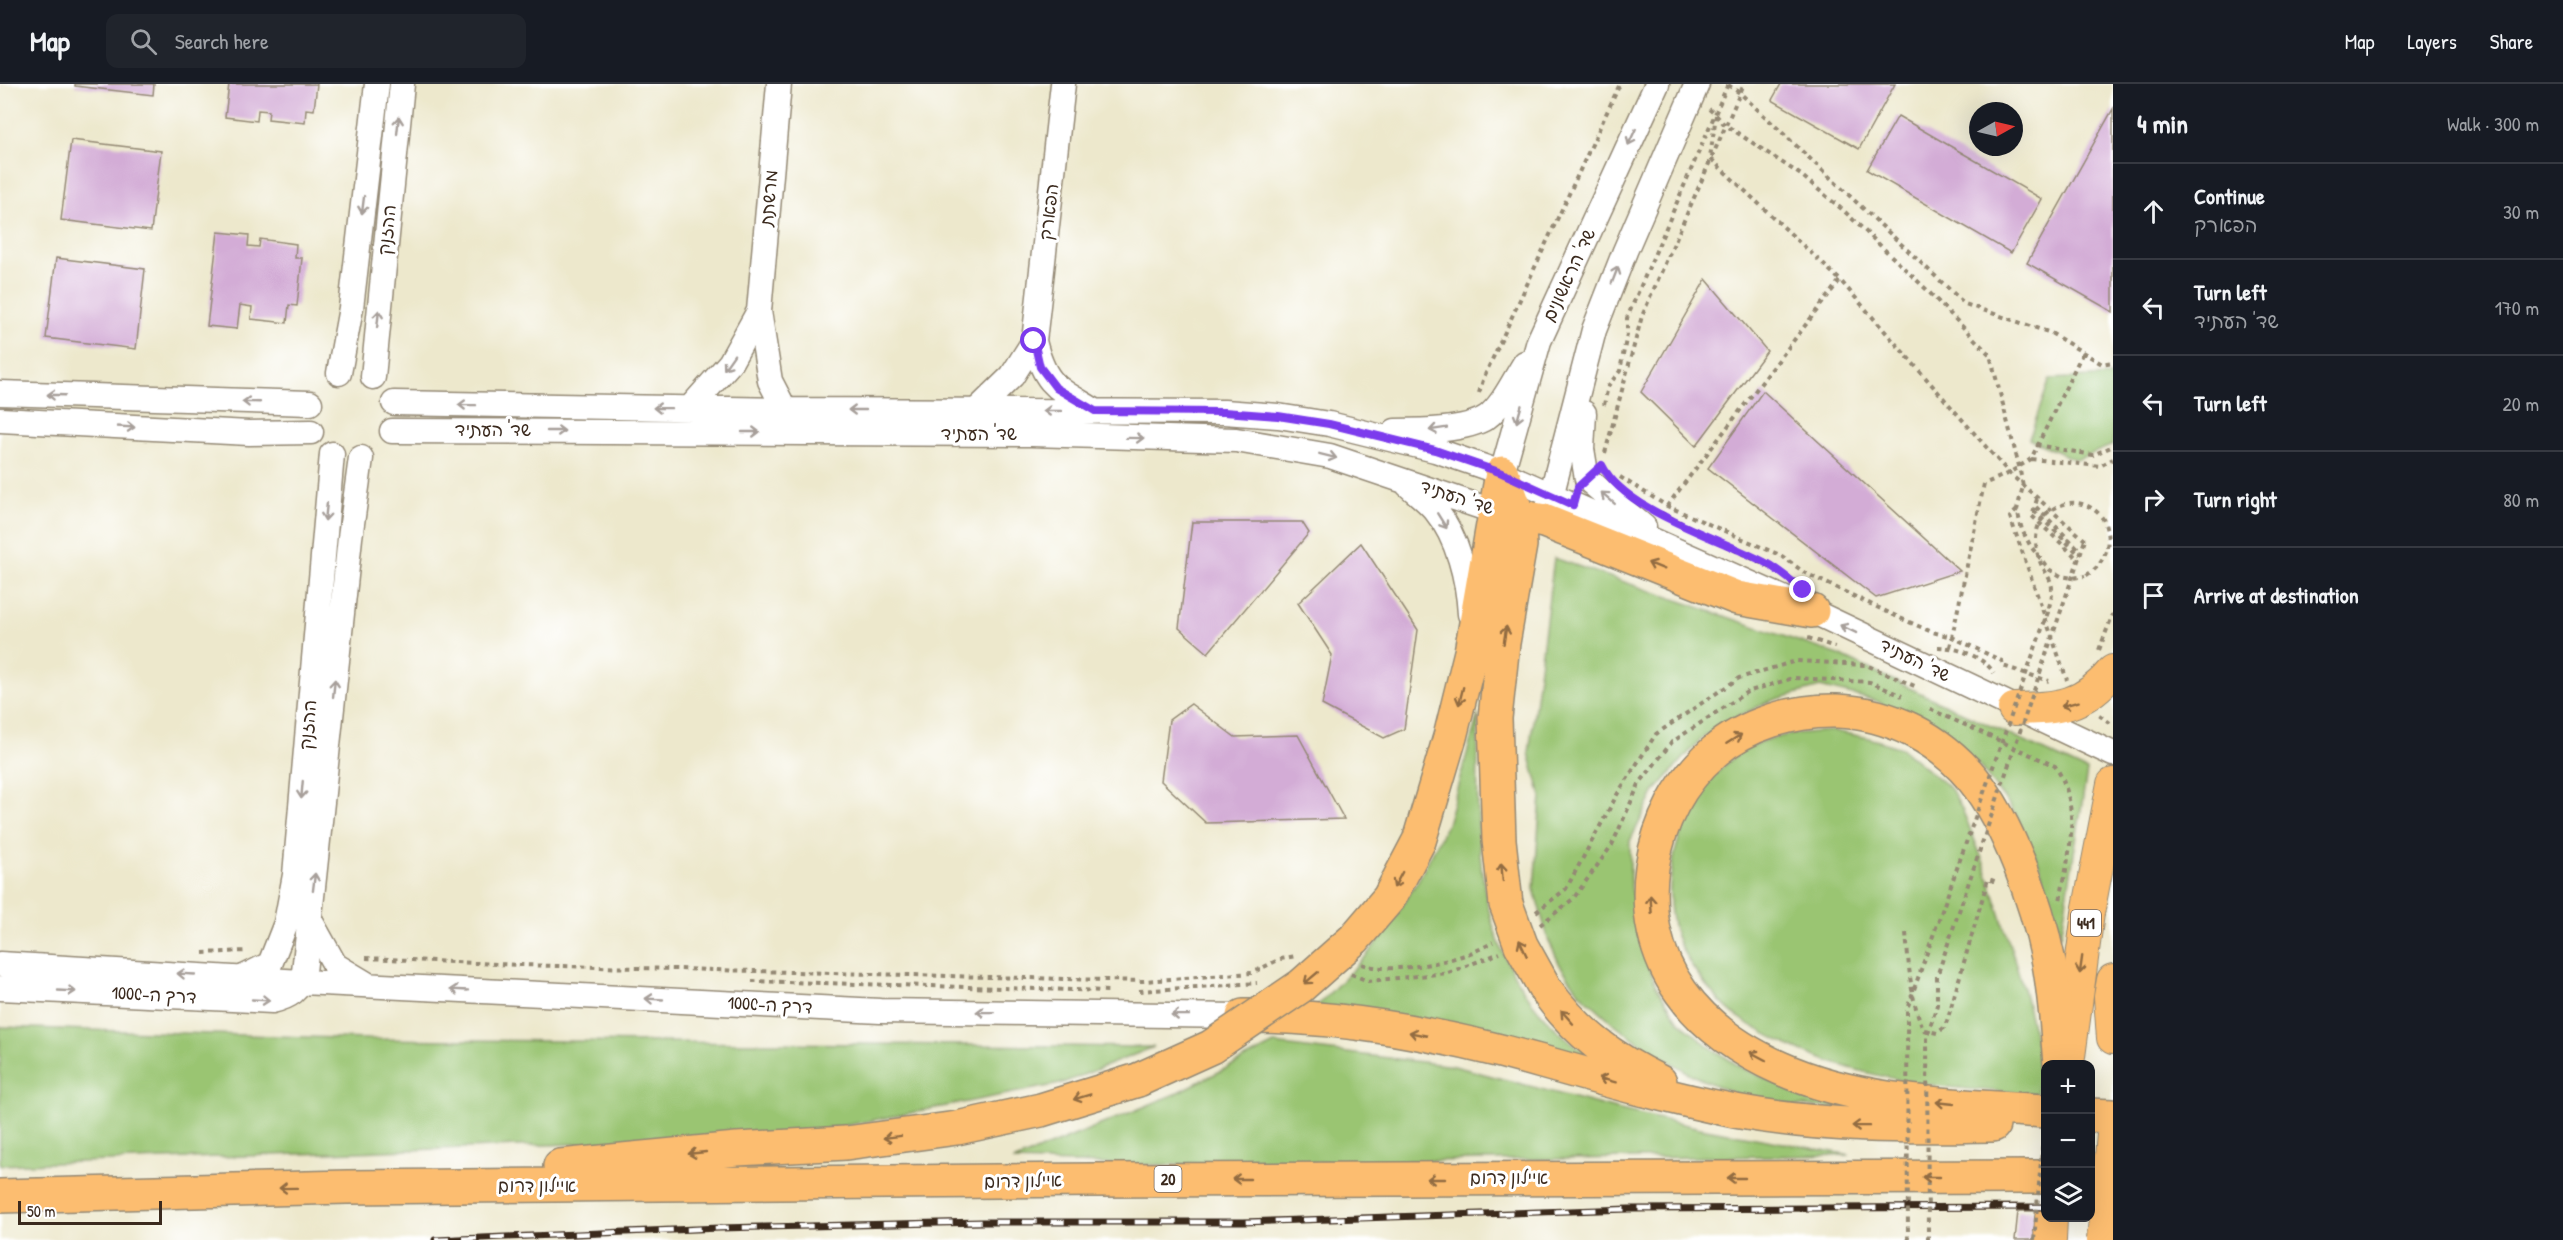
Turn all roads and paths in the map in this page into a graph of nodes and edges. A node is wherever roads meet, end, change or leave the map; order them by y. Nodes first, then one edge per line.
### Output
1 (377, 84) edge
2 (402, 84) edge
3 (779, 84) edge
4 (1064, 84) edge
5 (1620, 84) edge
6 (1657, 84) edge
7 (1728, 84) edge
8 (1744, 84) edge
9 (1694, 89) edge
10 (1740, 93) junction
11 (1716, 115) junction
12 (1724, 124) junction
13 (1710, 158) junction
14 (1840, 280) junction
15 (759, 312) junction
16 (1594, 330) junction
17 (1034, 341) junction
18 (1539, 341) junction
19 (2083, 352) junction
20 (2113, 362) edge
21 (339, 373) junction
22 (373, 377) junction
23 (0, 393) edge
24 (310, 403) junction
25 (394, 403) junction
26 (690, 408) junction
27 (1603, 408) dead end
28 (785, 410) junction
29 (976, 411) junction
30 (1095, 411) junction
31 (0, 420) edge
32 (1471, 423) junction
33 (392, 431) junction
34 (1361, 431) junction
35 (311, 432) junction
36 (1600, 442) dead end
37 (2036, 445) junction
38 (2113, 446) edge
39 (332, 454) junction
40 (361, 458) junction
41 (2031, 459) junction
42 (2113, 459) edge
43 (2019, 466) junction
44 (1594, 472) junction
45 (1502, 473) junction
46 (2009, 473) junction
47 (1402, 479) junction
48 (2023, 486) junction
49 (2037, 499) junction
50 (1667, 506) junction
51 (2017, 510) junction
52 (2034, 511) junction
53 (1520, 513) junction
54 (1660, 513) dead end
55 (1671, 548) junction
56 (2080, 555) junction
57 (1776, 570) dead end
58 (1812, 611) junction
59 (1952, 637) junction
60 (1934, 647) dead end
61 (1950, 647) junction
62 (1471, 652) junction
63 (2113, 671) edge
64 (1996, 676) dead end
65 (2059, 684) dead end
66 (1921, 688) dead end
67 (2070, 688) dead end
68 (1912, 700) dead end
69 (1922, 705) dead end
70 (2019, 709) junction
71 (2113, 754) edge
72 (2113, 783) edge
73 (1999, 888) dead end
74 (1518, 910) junction
75 (2057, 913) dead end
76 (310, 920) junction
77 (1537, 927) dead end
78 (1906, 933) dead end
79 (1498, 939) dead end
80 (1508, 948) dead end
81 (1354, 950) junction
82 (202, 953) dead end
83 (273, 956) junction
84 (1299, 956) dead end
85 (329, 958) junction
86 (0, 964) edge
87 (1341, 969) dead end
88 (244, 977) junction
89 (1266, 979) dead end
90 (2113, 980) edge
91 (748, 981) dead end
92 (302, 982) junction
93 (370, 986) junction
94 (0, 988) edge
95 (1116, 991) dead end
96 (1128, 991) dead end
97 (1239, 1016) joint
98 (2113, 1038) edge
99 (2059, 1060) edge
100 (2069, 1060) edge
101 (1704, 1104) junction
102 (2041, 1111) edge
103 (2045, 1114) edge
104 (2095, 1115) edge
105 (2113, 1116) edge
106 (2113, 1123) edge
107 (2095, 1124) edge
108 (2041, 1125) edge
109 (2113, 1135) edge
110 (2041, 1177) edge
111 (2095, 1177) edge
112 (2113, 1177) edge
113 (347, 1187) junction
114 (0, 1196) edge
115 (2051, 1222) edge
116 (1908, 1240) edge
117 (1928, 1240) edge
118 (2034, 1240) edge
119 (2049, 1240) edge
120 (2103, 1240) edge

1 -> 21 street, ההזנק
22 -> 2 street, ההזנק
3 - 15 street, מרשתת
4 - 17 street, הפארק
5 - 32 path
6 -> 18 street, שד' הראשונים
7 - 10 path
7 - 11 path
8 - 10 path
9 - 11 path
16 -> 9 street
10 - 12 path
10 - 19 path
11 - 12 path
11 - 13 path
11 - 27 path
12 - 13 path
12 - 43 path
13 - 14 path
13 - 44 path
14 - 46 path
14 - 50 path
15 -> 26 street, מרשתת
15 - 28 street, מרשתת
16 - 44 street
16 - 53 street
17 - 29 street, הפארק
17 - 30 street, הפארק
18 - 32 street
18 -> 45 street, שד' הראשונים
19 - 20 path
19 - 37 path
21 - 22 street
21 - 24 street
22 - 25 street
24 -> 23 street
24 - 35 street
26 -> 25 street, שד' העתיד
25 - 33 street
26 - 28 street, שד' העתיד
29 -> 28 street, שד' העתיד
30 -> 29 street, שד' העתיד
30 - 34 street, שד' העתיד
31 -> 35 street
32 -> 34 street
33 - 40 street
33 -> 47 street, שד' העתיד
34 - 45 street, שד' העתיד
35 - 39 street
36 - 44 path
37 - 38 path
37 - 41 path
39 - 40 street
39 -> 83 street, ההזנק
76 -> 40 street, ההזנק
41 - 42 path
41 - 43 path
43 - 46 path
43 - 48 path
44 - 50 path
55 -> 44 street
45 - 53 highway
45 - 53 street, שד' העתיד
46 - 48 path
46 - 59 path
47 - 53 street, שד' העתיד
47 -> 62 street
48 - 49 path
48 - 51 path
49 - 52 path
49 - 56 path, bridge
50 - 59 path
51 - 67 path
51 - 116 path, bridge
52 - 56 path
52 - 56 path
53 - 55 street, שד' העתיד
58 -> 53 highway
53 - 62 highway
74 -> 53 highway
54 - 57 path
55 - 58 street, שד' העתיד
56 - 117 path, bridge
70 -> 58 street, שד' העתיד
59 - 61 path
59 - 65 path
60 - 61 path
61 - 64 path
62 -> 81 highway
63 -> 70 main road
66 - 74 path
68 - 77 path
69 - 75 path
70 - 71 street, שד' העתיד
72 -> 100 main road, 441
73 - 78 path
101 -> 74 highway, bridge
76 - 85 street
76 - 92 street, ההזנק
79 - 81 path
80 - 87 path
81 -> 113 highway, bridge
82 - 83 path
83 - 88 street
84 - 85 path
85 - 93 street
88 -> 86 street, דרך ה-1000
88 - 92 street, דרך ה-1000
89 - 96 path
90 - 98 main road
91 - 95 path
92 - 93 street, דרך ה-1000
94 -> 92 street, דרך ה-1000
97 -> 93 street, דרך ה-1000
101 -> 97 highway
102 -> 99 highway
108 -> 101 highway
103 - 118 path, bridge
104 - 105 highway
106 - 107 highway
109 - 120 main road, bridge
110 -> 113 highway, איילון דרום / 20
111 - 112 highway
113 -> 114 highway, איילון דרום / 20
115 - 119 main road

